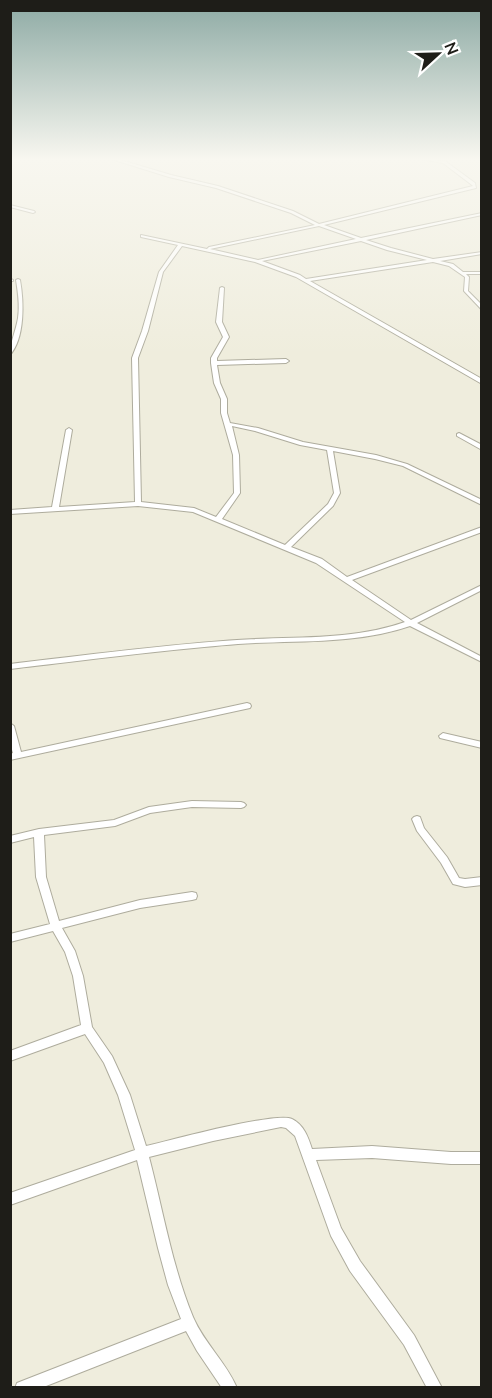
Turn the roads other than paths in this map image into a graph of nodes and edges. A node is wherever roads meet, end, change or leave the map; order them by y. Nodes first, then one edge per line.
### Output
1 (315, 223) edge
2 (327, 223) edge
3 (441, 223) edge
4 (319, 225) junction
5 (143, 236) dead end
6 (363, 241) junction
7 (181, 244) junction
8 (209, 249) junction
9 (232, 251) dead end
10 (482, 253) edge
11 (435, 260) junction
12 (464, 273) junction
13 (482, 273) edge
14 (18, 280) dead end
15 (306, 280) junction
16 (222, 288) dead end
17 (482, 309) edge
18 (10, 354) edge
19 (286, 361) dead end
20 (214, 363) junction
21 (482, 382) edge
22 (228, 424) junction
23 (69, 430) dead end
24 (459, 435) dead end
25 (482, 448) edge
26 (330, 450) junction
27 (482, 503) edge
28 (138, 504) junction
29 (55, 509) junction
30 (10, 512) edge
31 (218, 519) junction
32 (482, 529) edge
33 (287, 547) junction
34 (348, 579) junction
35 (482, 587) edge
36 (411, 623) junction
37 (482, 660) edge
38 (10, 667) edge
39 (247, 706) dead end
40 (10, 726) edge
41 (443, 736) dead end
42 (482, 745) edge
43 (14, 756) edge
44 (241, 805) dead end
45 (417, 819) dead end
46 (39, 832) junction
47 (10, 840) edge
48 (482, 881) edge
49 (192, 896) dead end
50 (55, 925) junction
51 (10, 938) edge
52 (87, 1028) junction
53 (10, 1056) edge
54 (142, 1153) junction
55 (309, 1155) junction
56 (482, 1158) edge
57 (10, 1199) edge
58 (189, 1323) junction
59 (22, 1388) edge
60 (230, 1388) edge
61 (435, 1388) edge

1 - 4 street
2 - 4 street
3 - 6 street
4 - 6 street
4 - 8 street
5 - 7 street
6 - 8 street
6 - 11 street
7 - 8 street
7 - 28 street
9 - 15 street
10 - 11 street
11 - 12 street
11 - 15 street
12 - 13 street
12 - 17 street
14 - 18 street
15 - 21 street
16 - 20 street
19 - 20 street
20 - 22 street
22 - 26 street
22 - 31 street
23 - 29 street
24 - 25 street
26 - 27 street
26 - 33 street
28 - 29 street
28 - 31 street
29 - 30 street
31 - 33 street
32 - 34 street
33 - 34 street
34 - 36 street
35 - 36 street
36 - 37 street
36 - 38 street
39 - 43 street
40 - 43 street
41 - 42 street
44 - 46 street
45 - 48 street
46 - 47 street
46 - 50 street
49 - 50 street
50 - 51 street
50 - 52 street
52 - 53 street
52 - 54 street
54 - 55 street
54 - 57 street
54 - 58 street
55 - 56 street
55 - 61 street
58 - 59 street
58 - 60 street

